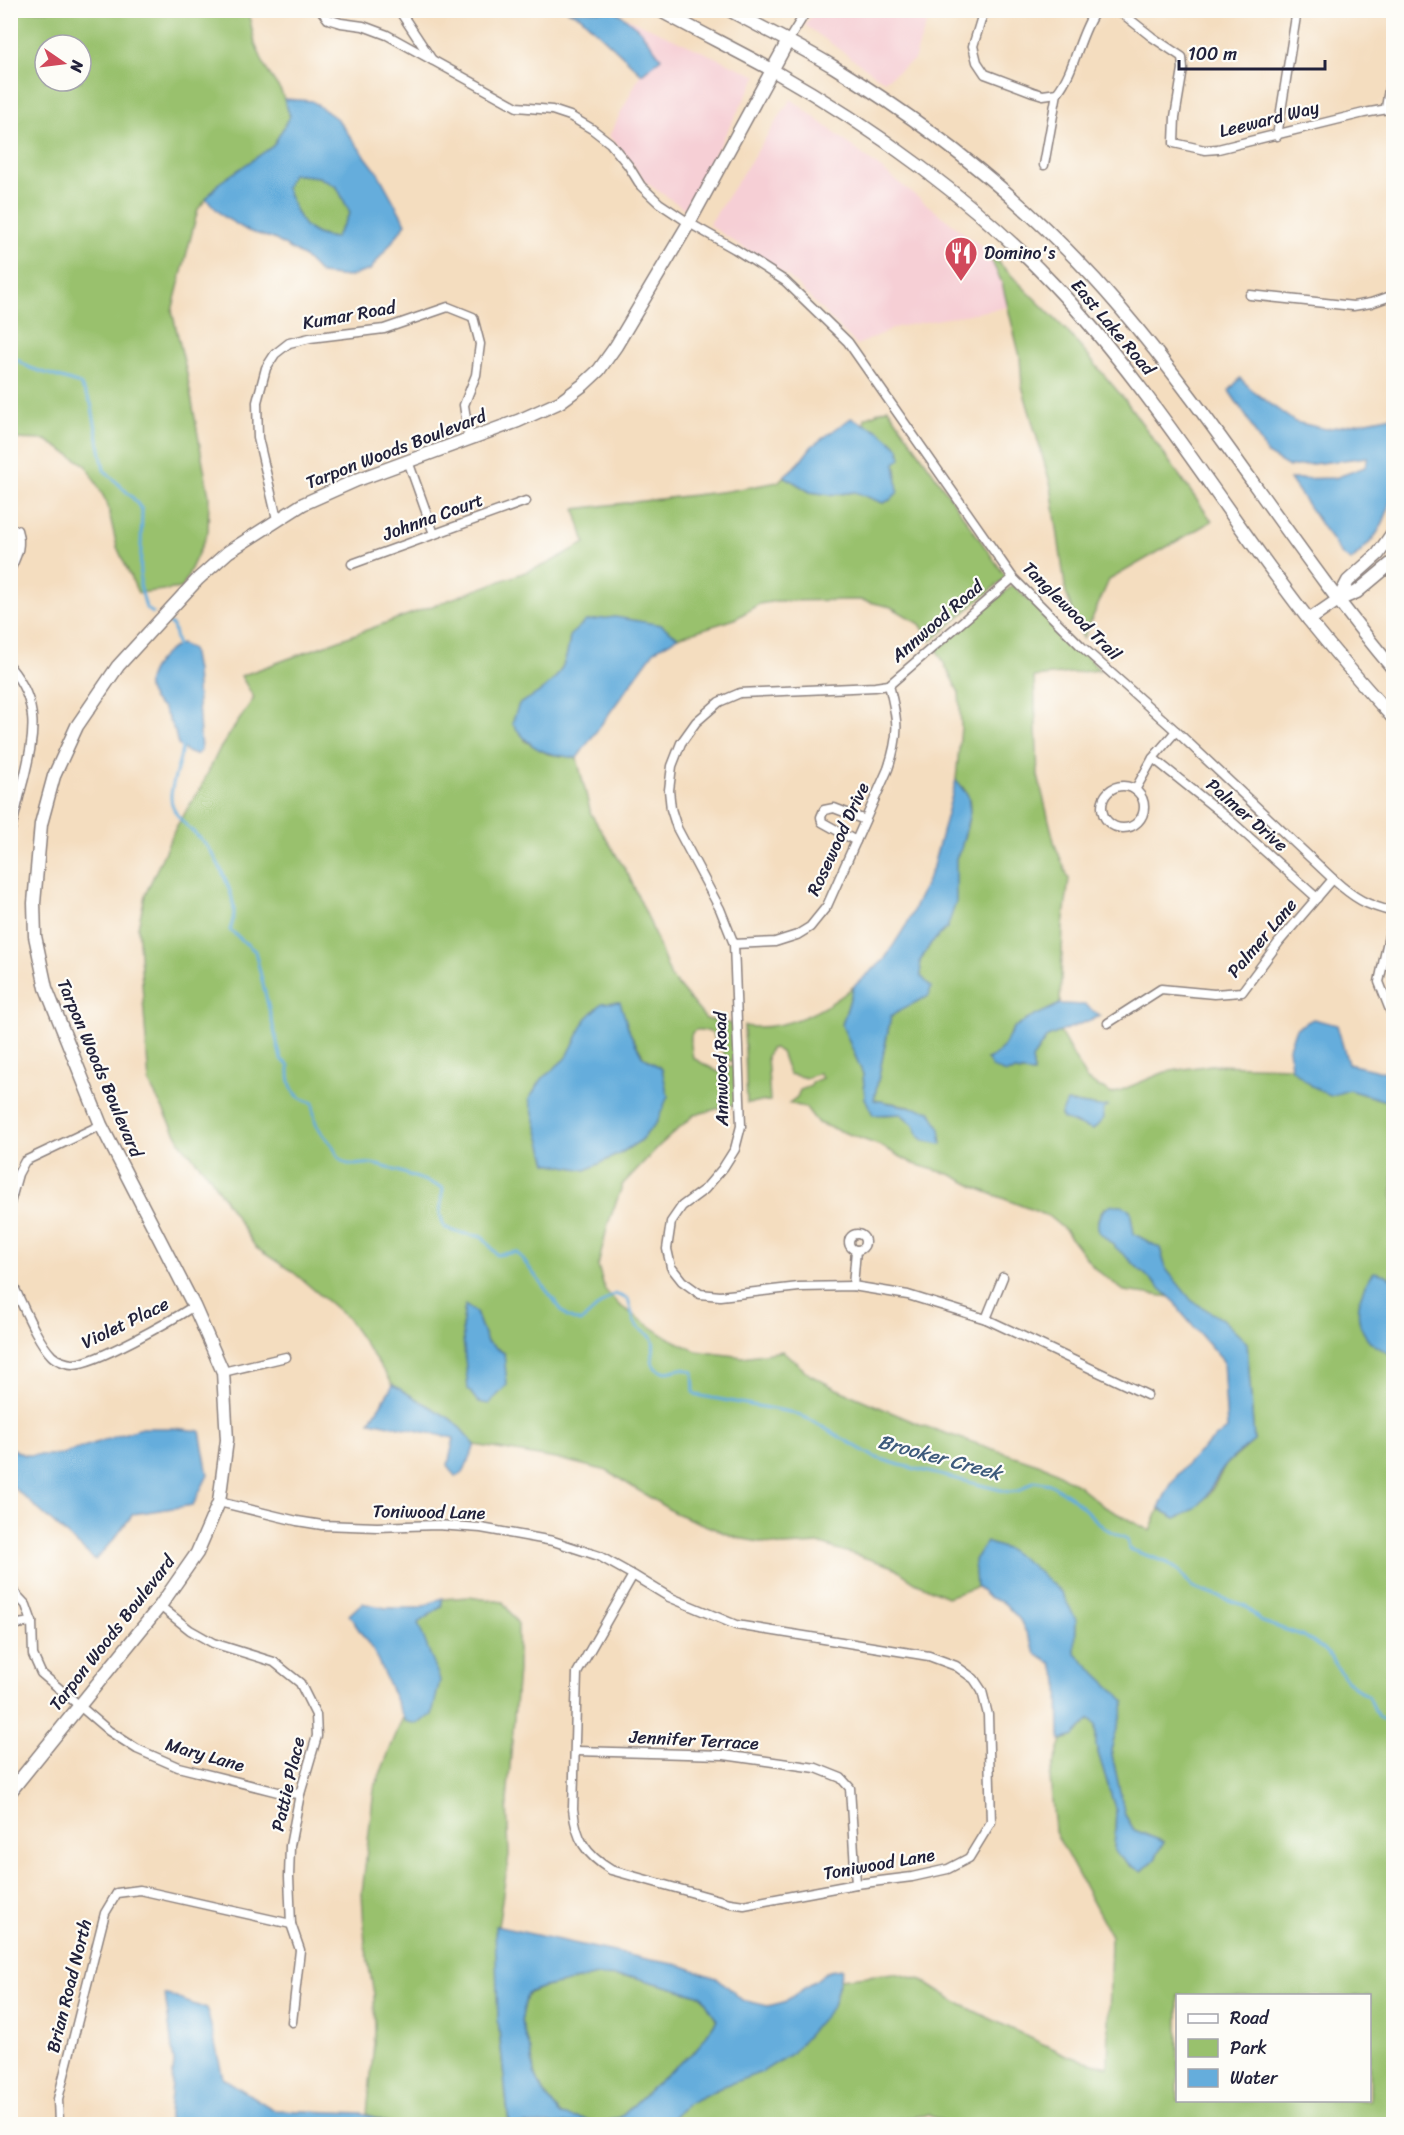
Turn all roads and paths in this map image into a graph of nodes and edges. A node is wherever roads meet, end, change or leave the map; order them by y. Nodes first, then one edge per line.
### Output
1 (321, 10) edge
2 (399, 10) edge
3 (658, 10) edge
4 (729, 10) edge
5 (807, 10) edge
6 (984, 10) edge
7 (1096, 10) edge
8 (1118, 10) edge
9 (1297, 10) edge
10 (788, 41) junction
11 (1394, 59) edge
12 (432, 61) junction
13 (772, 70) junction
14 (1057, 93) junction
15 (1390, 108) edge
16 (1277, 136) junction
17 (1044, 165) dead end
18 (689, 223) junction
19 (1250, 295) dead end
20 (1394, 295) edge
21 (470, 438) junction
22 (408, 461) junction
23 (526, 501) dead end
24 (277, 519) junction
25 (17, 530) dead end
26 (1394, 531) edge
27 (434, 534) junction
28 (1394, 561) edge
29 (352, 564) dead end
30 (10, 570) edge
31 (1013, 578) junction
32 (1338, 600) junction
33 (1309, 620) junction
34 (10, 667) edge
35 (1394, 670) edge
36 (889, 684) junction
37 (1394, 719) edge
38 (1176, 731) junction
39 (1153, 758) junction
40 (1135, 790) junction
41 (866, 820) junction
42 (10, 833) edge
43 (856, 841) junction
44 (1333, 879) junction
45 (1317, 898) junction
46 (1394, 913) edge
47 (734, 944) junction
48 (1392, 1015) dead end
49 (1108, 1023) dead end
50 (101, 1125) junction
51 (10, 1203) edge
52 (856, 1250) dead end
53 (1003, 1277) dead end
54 (10, 1278) edge
55 (853, 1286) junction
56 (194, 1306) junction
57 (987, 1319) junction
58 (285, 1358) dead end
59 (223, 1372) junction
60 (1147, 1395) dead end
61 (219, 1502) junction
62 (633, 1575) junction
63 (10, 1588) edge
64 (160, 1606) junction
65 (32, 1622) junction
66 (10, 1625) edge
67 (79, 1706) junction
68 (576, 1751) junction
69 (10, 1792) edge
70 (300, 1794) junction
71 (856, 1884) junction
72 (291, 1924) junction
73 (292, 2022) dead end
74 (58, 2124) edge

1 - 12 street, Tanglewood Trail
2 - 12 street
3 - 13 street, East Lake Road
4 - 10 street, East Lake Road
5 - 10 street
6 - 14 street
7 - 14 street
8 - 16 street, Leeward Way
9 - 16 street
10 - 13 street, Tarpon Woods Boulevard
10 - 32 street, East Lake Road
11 - 15 street
12 - 18 street, Tanglewood Trail
13 - 18 street, Tarpon Woods Boulevard
13 - 33 street, East Lake Road
14 - 17 street
15 - 16 street, Leeward Way
18 - 21 street, Tarpon Woods Boulevard
18 - 31 street, Tanglewood Trail
19 - 20 street
21 - 22 street, Tarpon Woods Boulevard
21 - 24 street, Kumar Road
22 - 24 street, Tarpon Woods Boulevard
22 - 27 street
23 - 27 street, Johnna Court
24 - 50 street, Tarpon Woods Boulevard
25 - 30 street
26 - 32 street
27 - 29 street, Johnna Court
28 - 32 street
31 - 36 street, Annwood Road
31 - 38 street, Tanglewood Trail
32 - 33 street
32 - 35 street, East Lake Road
33 - 37 street, East Lake Road
34 - 42 street
36 - 41 street, Rosewood Drive
36 - 47 street, Annwood Road
38 - 39 street
38 - 44 street, Tanglewood Trail
39 - 40 street
39 - 45 street, Palmer Drive
40 - 40 street
41 - 43 street, Rosewood Drive
41 - 43 street
43 - 47 street, Rosewood Drive
44 - 45 street, Palmer Lane
44 - 46 street, Tanglewood Trail
45 - 49 street, Palmer Lane
46 - 48 street
47 - 55 street, Annwood Road
50 - 51 street
50 - 56 street, Tarpon Woods Boulevard
52 - 55 street
53 - 57 street
54 - 56 street, Violet Place
55 - 57 street, Annwood Road
56 - 59 street, Tarpon Woods Boulevard
57 - 60 street, Annwood Road
58 - 59 street
59 - 61 street, Tarpon Woods Boulevard
61 - 62 street, Toniwood Lane
61 - 64 street, Tarpon Woods Boulevard
62 - 68 street, Toniwood Lane
62 - 71 street, Toniwood Lane
63 - 65 street, Mary Lane
64 - 67 street, Tarpon Woods Boulevard
64 - 70 street, Pattie Place
65 - 66 street
65 - 67 street, Mary Lane
67 - 69 street, Tarpon Woods Boulevard
67 - 70 street, Mary Lane
68 - 71 street, Jennifer Terrace
68 - 71 street, Toniwood Lane
70 - 72 street, Pattie Place
72 - 73 street, Pattie Place
72 - 74 street, Brian Road North

